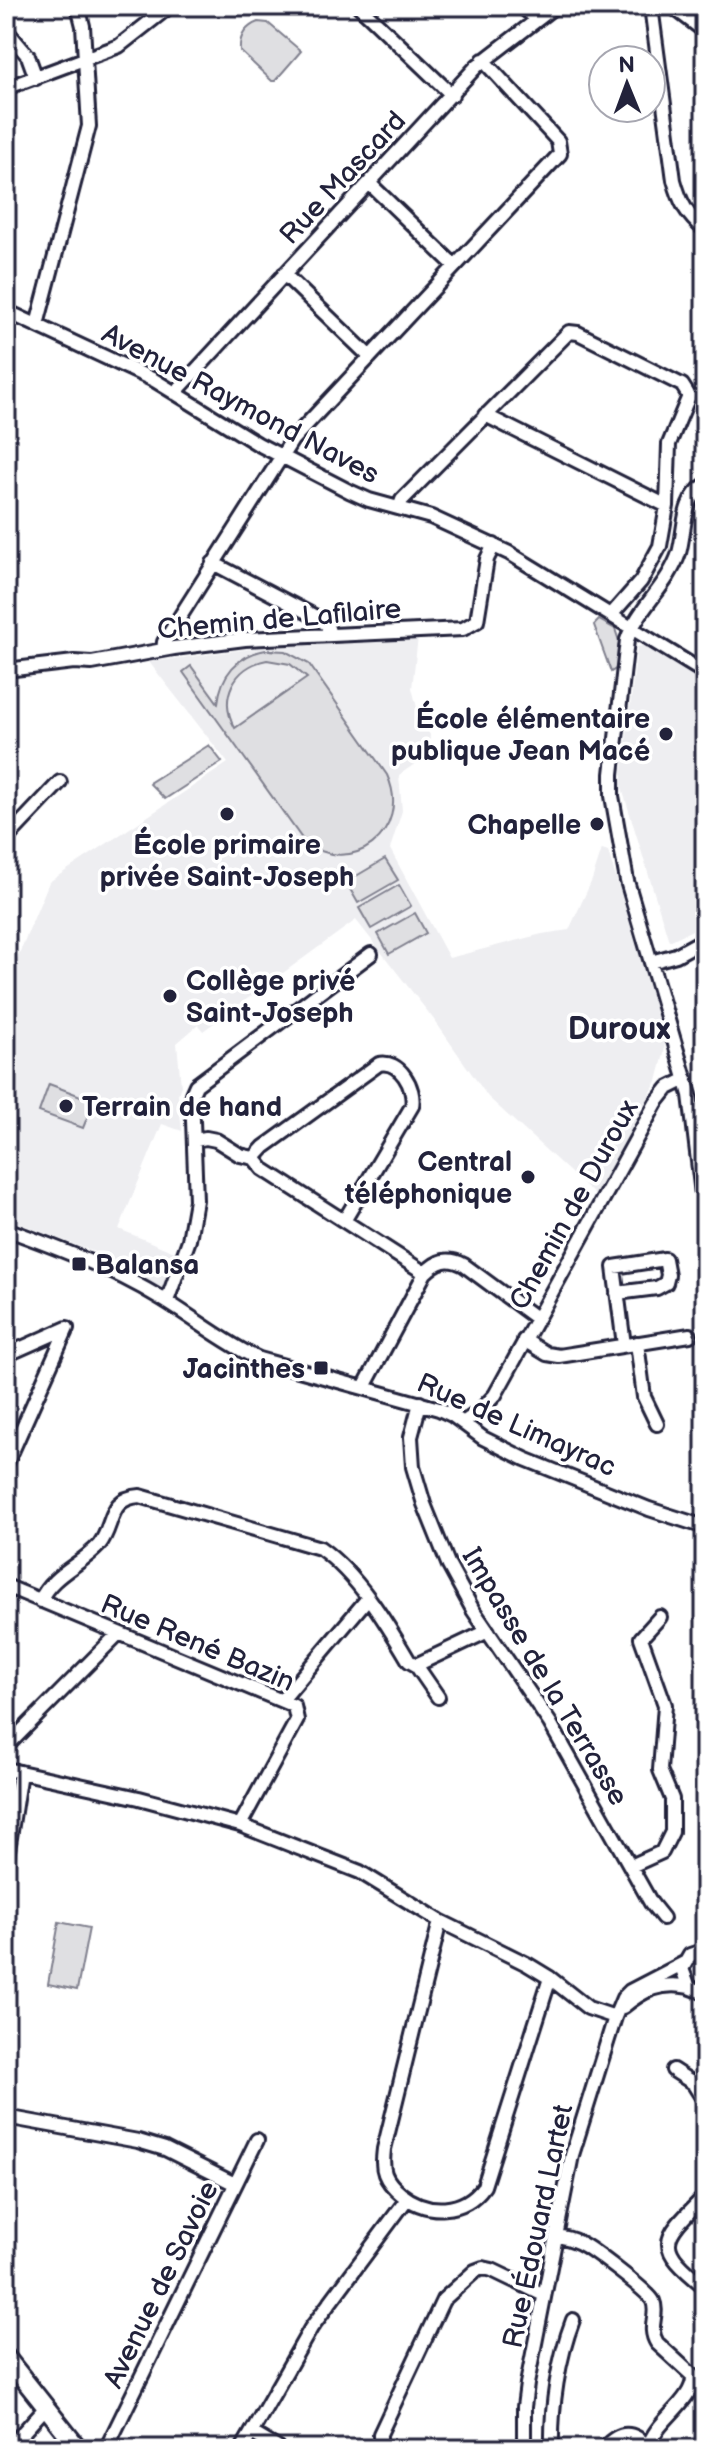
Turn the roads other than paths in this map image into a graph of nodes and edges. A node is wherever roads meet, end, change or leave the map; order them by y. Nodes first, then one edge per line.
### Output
1 (78, 6) edge
2 (170, 6) edge
3 (359, 6) edge
4 (521, 6) edge
5 (555, 6) edge
6 (654, 6) edge
7 (675, 6) edge
8 (537, 19) junction
9 (705, 29) edge
10 (6, 30) edge
11 (85, 59) junction
12 (483, 60) junction
13 (36, 78) junction
14 (6, 88) edge
15 (452, 95) junction
16 (369, 183) junction
17 (705, 230) edge
18 (454, 265) junction
19 (284, 274) junction
20 (6, 311) edge
21 (37, 325) junction
22 (370, 357) junction
23 (175, 393) junction
24 (485, 415) junction
25 (281, 455) junction
26 (705, 485) edge
27 (667, 506) junction
28 (399, 508) junction
29 (494, 545) junction
30 (213, 563) junction
31 (611, 615) junction
32 (632, 627) junction
33 (330, 635) junction
34 (163, 650) junction
35 (6, 670) edge
36 (705, 673) edge
37 (60, 782) dead end
38 (6, 839) edge
39 (705, 939) edge
40 (371, 954) dead end
41 (651, 962) junction
42 (686, 1079) junction
43 (195, 1140) junction
44 (254, 1158) junction
45 (705, 1219) edge
46 (344, 1221) junction
47 (6, 1229) edge
48 (425, 1273) junction
49 (617, 1293) junction
50 (167, 1301) junction
51 (536, 1318) junction
52 (690, 1335) dead end
53 (524, 1340) junction
54 (630, 1344) junction
55 (6, 1355) edge
56 (364, 1387) junction
57 (420, 1403) junction
58 (463, 1423) junction
59 (657, 1424) dead end
60 (6, 1465) edge
61 (705, 1527) edge
62 (6, 1586) edge
63 (368, 1598) junction
64 (40, 1601) junction
65 (660, 1617) dead end
66 (488, 1631) junction
67 (119, 1633) junction
68 (416, 1665) junction
69 (438, 1697) dead end
70 (283, 1699) junction
71 (6, 1747) edge
72 (6, 1769) edge
73 (20, 1772) junction
74 (240, 1825) junction
75 (6, 1864) edge
76 (631, 1866) junction
77 (663, 1918) dead end
78 (440, 1921) junction
79 (703, 1948) edge
80 (684, 1963) junction
81 (550, 1978) junction
82 (700, 1992) edge
83 (616, 2014) junction
84 (673, 2070) dead end
85 (705, 2102) edge
86 (6, 2117) edge
87 (257, 2140) dead end
88 (235, 2184) junction
89 (705, 2196) edge
90 (407, 2199) junction
91 (556, 2236) junction
92 (705, 2287) edge
93 (544, 2295) junction
94 (573, 2320) dead end
95 (6, 2357) edge
96 (46, 2407) junction
97 (252, 2433) junction
98 (107, 2446) edge
99 (649, 2448) edge
100 (8, 2449) edge
101 (79, 2449) edge
102 (242, 2449) edge
103 (279, 2449) edge
104 (384, 2449) edge
105 (524, 2449) edge
106 (552, 2449) edge
107 (603, 2449) edge

1 - 11 street
2 - 11 street
3 - 15 street
4 - 8 street
5 - 8 street, Rue Mascard
6 - 17 street
7 - 9 main road
8 - 12 street, Rue Mascard
10 - 13 street
11 - 13 street
11 - 21 street
12 - 15 street, Rue Mascard
12 - 18 street
13 - 14 street
15 - 16 street, Rue Mascard
16 - 18 street
16 - 19 street, Rue Mascard
18 - 22 street
19 - 22 street
19 - 23 street, Rue Mascard
20 - 21 street, Avenue Raymond Naves
21 - 23 street, Avenue Raymond Naves
22 - 25 street
23 - 25 street, Avenue Raymond Naves
24 - 27 street
24 - 27 street
24 - 28 street
25 - 28 street, Avenue Raymond Naves
25 - 30 street
26 - 32 street
27 - 31 street
28 - 29 street, Avenue Raymond Naves
29 - 31 street, Avenue Raymond Naves
29 - 33 street, Chemin de Lafilaire
30 - 33 street
30 - 34 street
31 - 32 street, Avenue Raymond Naves
32 - 36 street, Avenue Raymond Naves
32 - 41 street
33 - 34 street, Chemin de Lafilaire
34 - 35 street, Chemin de Lafilaire
37 - 38 street
39 - 41 street
40 - 43 street
41 - 42 street
42 - 45 street
42 - 51 street, Chemin de Duroux
43 - 44 street
43 - 50 street
44 - 46 street
44 - 46 street
46 - 48 street
47 - 50 street, Rue de Limayrac
48 - 51 street
48 - 56 street
49 - 49 street
49 - 54 street
50 - 56 street, Rue de Limayrac
51 - 53 street, Chemin de Duroux
52 - 54 street
53 - 54 street
53 - 58 street, Chemin de Duroux
54 - 59 street
55 - 60 street
56 - 57 street, Rue de Limayrac
57 - 58 street, Rue de Limayrac
57 - 66 street, Impasse de la Terrasse
58 - 61 street, Rue de Limayrac
62 - 64 street, Rue René Bazin
63 - 64 street
63 - 68 street
63 - 70 street
64 - 67 street, Rue René Bazin
65 - 76 street
66 - 68 street
66 - 76 street, Impasse de la Terrasse
67 - 70 street, Rue René Bazin
67 - 71 street
68 - 69 street
70 - 74 street, Rue René Bazin
72 - 73 street
73 - 74 street
73 - 75 street
74 - 78 street
76 - 77 street, Impasse de la Terrasse
78 - 81 street
78 - 90 street
79 - 80 street
80 - 82 street
80 - 83 street
81 - 83 street
81 - 90 street
82 - 83 street
83 - 91 street, Rue Édouard Lartet
84 - 85 street
86 - 88 street
87 - 88 street, Avenue de Savoie
88 - 98 street, Avenue de Savoie
89 - 92 street
90 - 97 street
91 - 93 street, Rue Édouard Lartet
91 - 99 street
93 - 104 street
93 - 105 street, Rue Édouard Lartet
94 - 106 street
95 - 96 main road
96 - 100 street
96 - 101 main road
97 - 102 street
97 - 103 street
99 - 107 street

